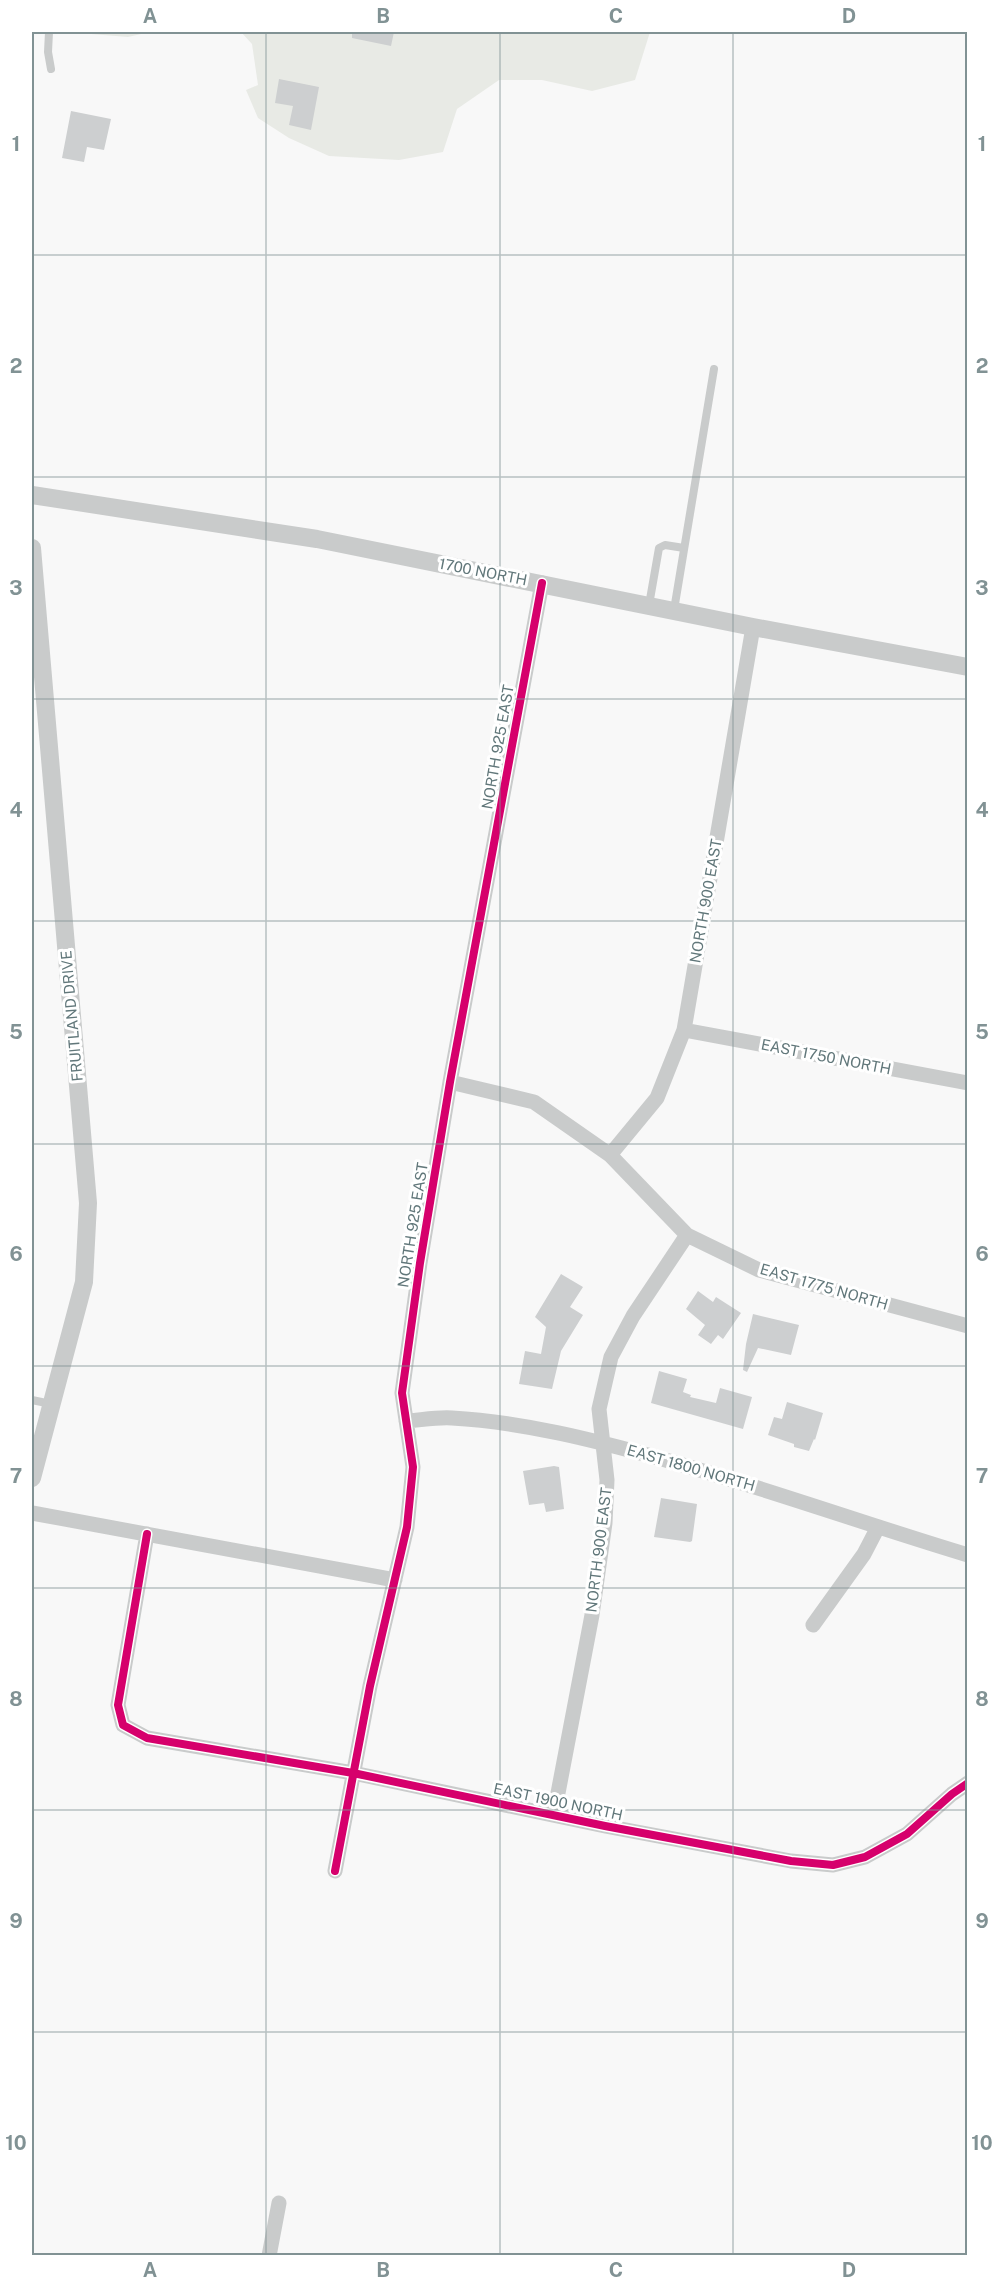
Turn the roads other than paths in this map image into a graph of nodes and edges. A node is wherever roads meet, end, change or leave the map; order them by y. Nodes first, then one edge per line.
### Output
1 (49, 32) edge
2 (51, 69) dead end
3 (714, 369) dead end
4 (32, 495) edge
5 (32, 548) edge
6 (684, 548) junction
7 (542, 584) junction
8 (649, 605) junction
9 (674, 611) junction
10 (753, 627) junction
11 (968, 668) edge
12 (684, 1030) junction
13 (450, 1082) junction
14 (968, 1083) edge
15 (610, 1155) junction
16 (687, 1235) junction
17 (968, 1326) edge
18 (32, 1400) edge
19 (52, 1404) junction
20 (406, 1420) junction
21 (602, 1442) junction
22 (33, 1470) edge
23 (32, 1513) edge
24 (878, 1527) junction
25 (147, 1534) junction
26 (968, 1554) edge
27 (395, 1580) junction
28 (813, 1625) dead end
29 (353, 1773) junction
30 (968, 1783) edge
31 (554, 1814) junction
32 (335, 1871) dead end
33 (279, 2203) dead end
34 (269, 2256) edge

1 - 2 lane
3 - 6 lane
4 - 7 street, 1700 NORTH
5 - 19 street, FRUITLAND DRIVE
6 - 8 lane
6 - 9 lane
7 - 8 street, 1700 NORTH
7 - 13 street, NORTH 925 EAST
8 - 9 street, 1700 NORTH
9 - 10 street, 1700 NORTH
10 - 11 street, 1700 NORTH
10 - 12 street, NORTH 900 EAST
12 - 14 street, EAST 1750 NORTH
12 - 15 street, NORTH 900 EAST
13 - 15 street, EAST 1775 NORTH
13 - 20 street, NORTH 925 EAST
15 - 16 street, EAST 1775 NORTH
16 - 17 street, EAST 1775 NORTH
16 - 21 street, NORTH 900 EAST
18 - 19 lane
19 - 22 street, FRUITLAND DRIVE
20 - 21 street, EAST 1800 NORTH
20 - 27 street, NORTH 925 EAST
21 - 24 street, EAST 1800 NORTH
21 - 31 street, NORTH 900 EAST
23 - 25 street
24 - 26 street, EAST 1800 NORTH
24 - 28 street
25 - 27 street
25 - 29 street, EAST 1900 NORTH
27 - 29 street, NORTH 925 EAST
29 - 31 street, EAST 1900 NORTH
29 - 32 street, NORTH 925 EAST
30 - 31 street, EAST 1900 NORTH
33 - 34 street

